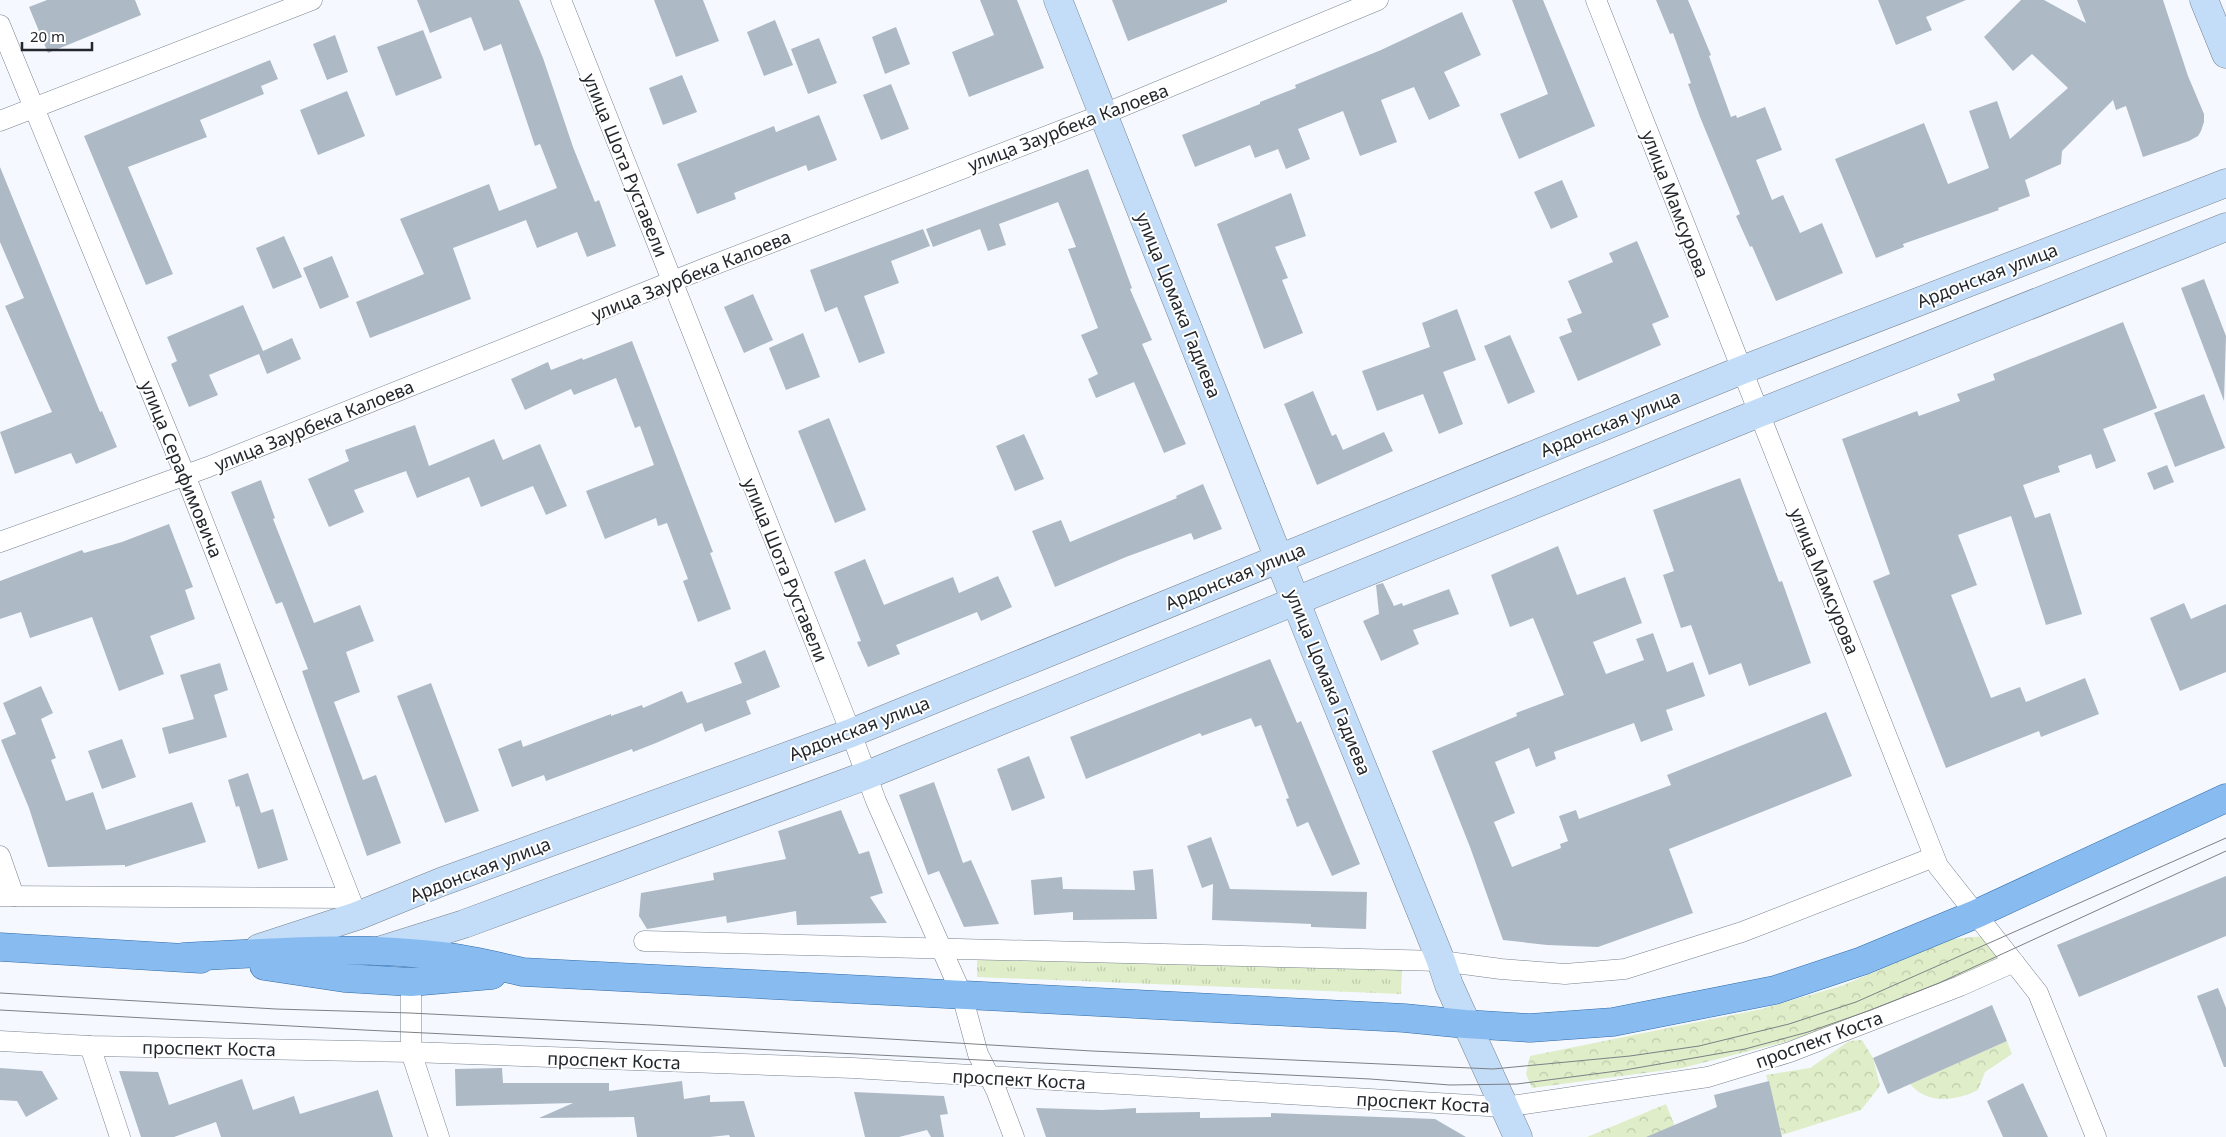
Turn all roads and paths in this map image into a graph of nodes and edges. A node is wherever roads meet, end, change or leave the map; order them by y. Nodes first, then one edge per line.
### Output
1 (312, 0) edge
2 (560, 0) edge
3 (1058, 0) edge
4 (1378, 0) edge
5 (1596, 0) edge
6 (2204, 0) edge
7 (0, 25) edge
8 (2226, 54) edge
9 (34, 107) junction
10 (1104, 114) junction
11 (0, 121) edge
12 (2226, 183) edge
13 (2226, 227) edge
14 (672, 282) junction
15 (1742, 370) junction
16 (1759, 414) junction
17 (185, 475) junction
18 (0, 542) edge
19 (1279, 558) junction
20 (1297, 601) junction
21 (851, 732) junction
22 (867, 776) junction
23 (2226, 798) edge
24 (0, 856) edge
25 (1934, 856) junction
26 (7, 896) edge
27 (353, 907) junction
28 (1976, 914) junction
29 (644, 941) dead end
30 (0, 947) edge
31 (940, 948) junction
32 (376, 952) junction
33 (238, 955) junction
34 (183, 957) junction
35 (1441, 961) junction
36 (2014, 962) junction
37 (271, 966) junction
38 (523, 972) junction
39 (411, 982) junction
40 (962, 995) junction
41 (1465, 1024) junction
42 (0, 1041) edge
43 (90, 1046) junction
44 (411, 1052) junction
45 (988, 1077) junction
46 (1504, 1107) junction
47 (120, 1137) edge
48 (439, 1137) edge
49 (1014, 1137) edge
50 (1518, 1137) edge
51 (2096, 1137) edge

1 - 9 street
2 - 14 street, улица Шота Руставели
3 - 10 main road, улица Цомака Гадиева
4 - 10 street, улица Заурбека Калоева
5 - 15 street, улица Мамсурова
6 - 8 main road
7 - 9 street, улица Серафимовича
9 - 11 street
9 - 17 street, улица Серафимовича
10 - 14 street, улица Заурбека Калоева
10 - 19 main road, улица Цомака Гадиева
12 - 15 main road, Ардонская улица
13 - 16 main road
14 - 17 street, улица Заурбека Калоева
14 - 21 street, улица Шота Руставели
15 - 16 street, улица Мамсурова
15 - 19 main road, Ардонская улица
16 - 20 main road
16 - 25 street, улица Мамсурова
17 - 18 street, улица Заурбека Калоева
17 - 27 street, улица Серафимовича
19 - 20 main road, улица Цомака Гадиева
19 - 21 main road, Ардонская улица
20 - 22 main road
20 - 35 main road, улица Цомака Гадиева
21 - 22 street, улица Шота Руставели
21 - 27 main road, Ардонская улица
22 - 31 street, улица Шота Руставели
22 - 32 main road
23 - 28 main road
24 - 26 street
25 - 28 street, улица Мамсурова
25 - 35 street
26 - 27 street
27 - 33 main road, Ардонская улица
28 - 36 street, улица Мамсурова
28 - 41 main road
29 - 31 street
30 - 34 main road
31 - 35 street
31 - 40 street, улица Шота Руставели
32 - 33 main road
32 - 37 main road
32 - 38 main road
33 - 34 main road
34 - 37 main road
35 - 41 main road, улица Цомака Гадиева
36 - 46 street, проспект Коста
36 - 51 street, улица Мамсурова
37 - 39 main road
38 - 39 main road
38 - 40 main road
39 - 44 street
40 - 41 main road
40 - 45 street, улица Шота Руставели
41 - 46 main road, улица Цомака Гадиева
42 - 43 street, проспект Коста
43 - 44 street, проспект Коста
43 - 47 street
44 - 45 street, проспект Коста
44 - 48 street
45 - 46 street, проспект Коста
45 - 49 street, улица Шота Руставели
46 - 50 main road, улица Цомака Гадиева

